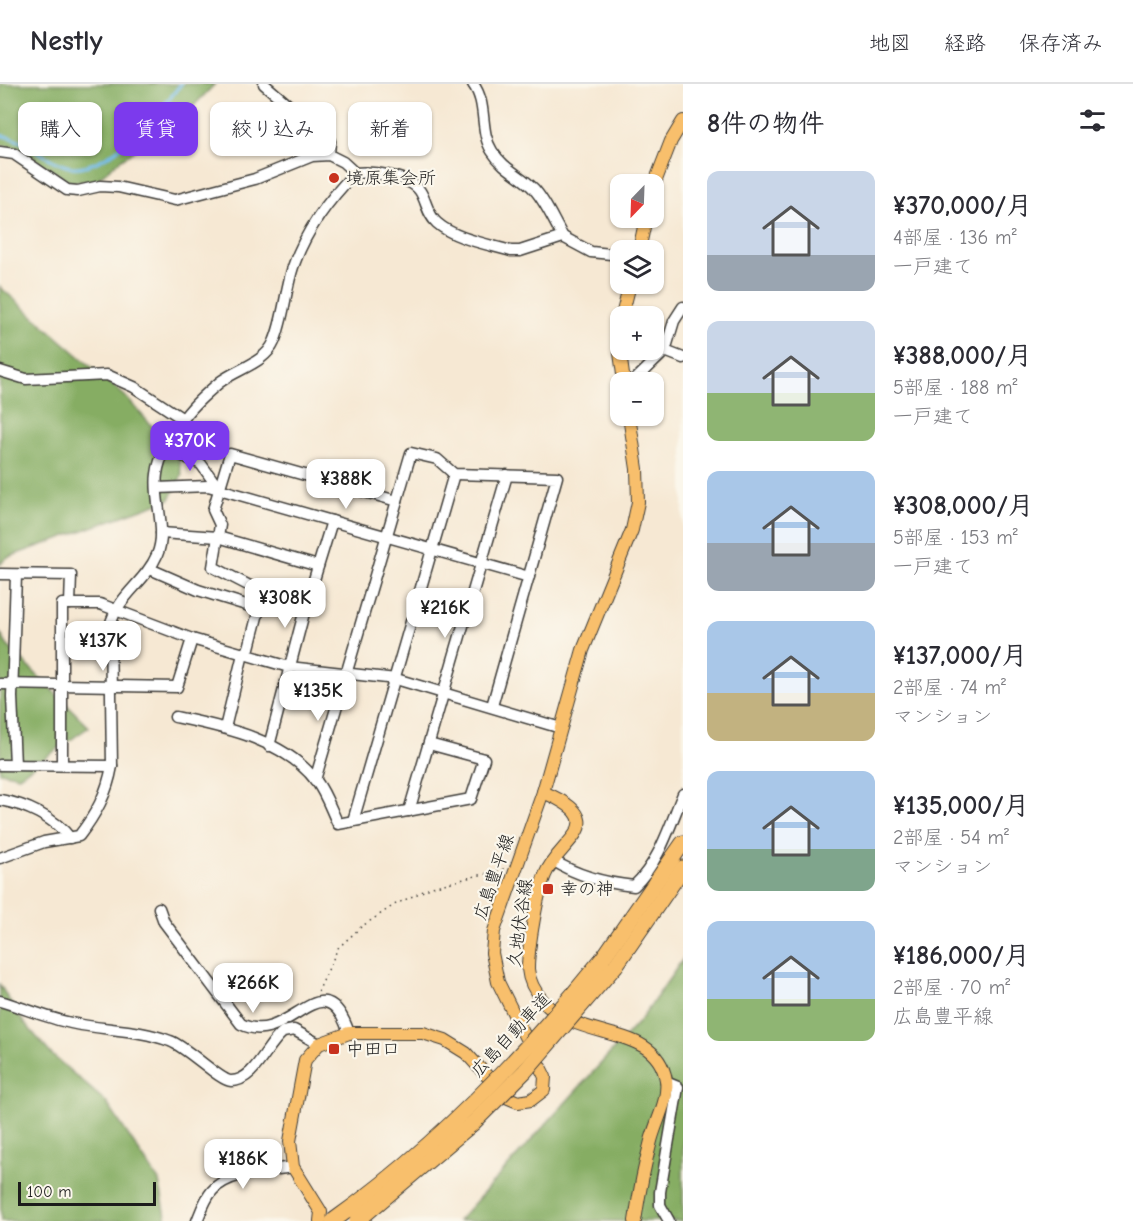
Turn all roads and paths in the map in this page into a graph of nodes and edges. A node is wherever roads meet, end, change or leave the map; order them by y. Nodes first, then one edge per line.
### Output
1 (264, 84) edge
2 (473, 84) edge
3 (285, 102) edge
4 (683, 121) edge
5 (0, 152) edge
6 (312, 156) edge
7 (331, 156) edge
8 (355, 173) junction
9 (658, 174) edge
10 (563, 237) junction
11 (610, 254) edge
12 (683, 307) edge
13 (665, 351) junction
14 (683, 358) edge
15 (0, 371) edge
16 (643, 372) edge
17 (183, 419) junction
18 (631, 426) edge
19 (167, 449) junction
20 (454, 474) junction
21 (507, 475) junction
22 (157, 489) junction
23 (219, 489) junction
24 (397, 501) junction
25 (332, 521) junction
26 (161, 533) junction
27 (218, 537) junction
28 (387, 537) junction
29 (433, 550) junction
30 (481, 563) junction
31 (318, 566) junction
32 (150, 569) junction
33 (0, 574) edge
34 (16, 575) junction
35 (529, 577) junction
36 (70, 604) junction
37 (114, 609) junction
38 (305, 609) junction
39 (192, 639) junction
40 (243, 654) junction
41 (289, 667) junction
42 (348, 673) junction
43 (396, 679) junction
44 (0, 684) edge
45 (13, 684) junction
46 (60, 685) junction
47 (111, 686) junction
48 (444, 693) junction
49 (492, 706) junction
50 (175, 717) dead end
51 (225, 728) junction
52 (561, 728) junction
53 (429, 744) junction
54 (269, 746) junction
55 (0, 765) edge
56 (15, 765) junction
57 (62, 765) junction
58 (112, 766) junction
59 (315, 780) junction
60 (543, 792) junction
61 (683, 794) edge
62 (0, 800) edge
63 (409, 811) junction
64 (353, 821) junction
65 (70, 838) junction
66 (683, 843) edge
67 (0, 858) edge
68 (554, 861) junction
69 (683, 868) edge
70 (515, 873) junction
71 (159, 908) dead end
72 (610, 961) junction
73 (0, 1001) edge
74 (318, 1002) junction
75 (349, 1033) junction
76 (319, 1044) junction
77 (666, 1082) junction
78 (293, 1167) junction
79 (197, 1221) edge
80 (320, 1221) edge
81 (333, 1221) edge
82 (357, 1221) edge
83 (635, 1221) edge
84 (669, 1221) edge

1 - 3 street
2 - 10 street
4 - 9 main road
5 - 6 street
7 - 8 street
8 - 10 street
8 - 17 street
10 - 11 street
12 - 13 street
13 - 14 street
13 - 16 street
15 - 17 street
17 - 19 street
18 - 52 main road, 広島豊平線
19 - 22 street
19 - 23 street
20 - 21 street
20 - 24 street
20 - 29 street
21 - 30 street
21 - 35 street
22 - 23 street
22 - 26 street
23 - 24 street
23 - 25 street
23 - 27 street
24 - 28 street
25 - 28 street
25 - 31 street
26 - 27 street
26 - 32 street
27 - 31 street
27 - 38 street
28 - 29 street
28 - 42 street
29 - 30 street
29 - 43 street
30 - 35 street
30 - 48 street
31 - 38 street
32 - 37 street
32 - 40 street
33 - 34 street
34 - 36 street
34 - 45 street
35 - 49 street
36 - 37 street
36 - 46 street
37 - 39 street
37 - 47 street
38 - 41 street
39 - 40 street
39 - 47 street
40 - 41 street
40 - 51 street
41 - 42 street
41 - 54 street
42 - 43 street
42 - 59 street
43 - 48 street
43 - 64 street
44 - 45 street
45 - 46 street
45 - 56 street
46 - 47 street
46 - 57 street
47 - 58 street
48 - 49 street
48 - 53 street
49 - 52 street
50 - 51 street
51 - 54 street
52 - 60 main road, 広島豊平線
53 - 63 street
53 - 63 street
54 - 59 street
55 - 56 street
56 - 57 street
57 - 58 street
58 - 65 street
59 - 64 street
60 - 68 main road, 久地伏谷線
60 - 70 main road, 広島豊平線
61 - 68 street
62 - 65 street
63 - 64 street
65 - 67 street
66 - 72 highway, 広島自動車道
68 - 77 main road, 久地伏谷線
69 - 72 highway, 広島自動車道
70 - 74 path
70 - 75 main road, 広島豊平線
71 - 74 street
72 - 81 highway, 広島自動車道, bridge
72 - 82 highway, 広島自動車道, bridge
73 - 76 street
74 - 75 street
75 - 76 main road, 広島豊平線
76 - 78 main road
77 - 83 main road
77 - 84 street
78 - 79 street
78 - 80 main road

